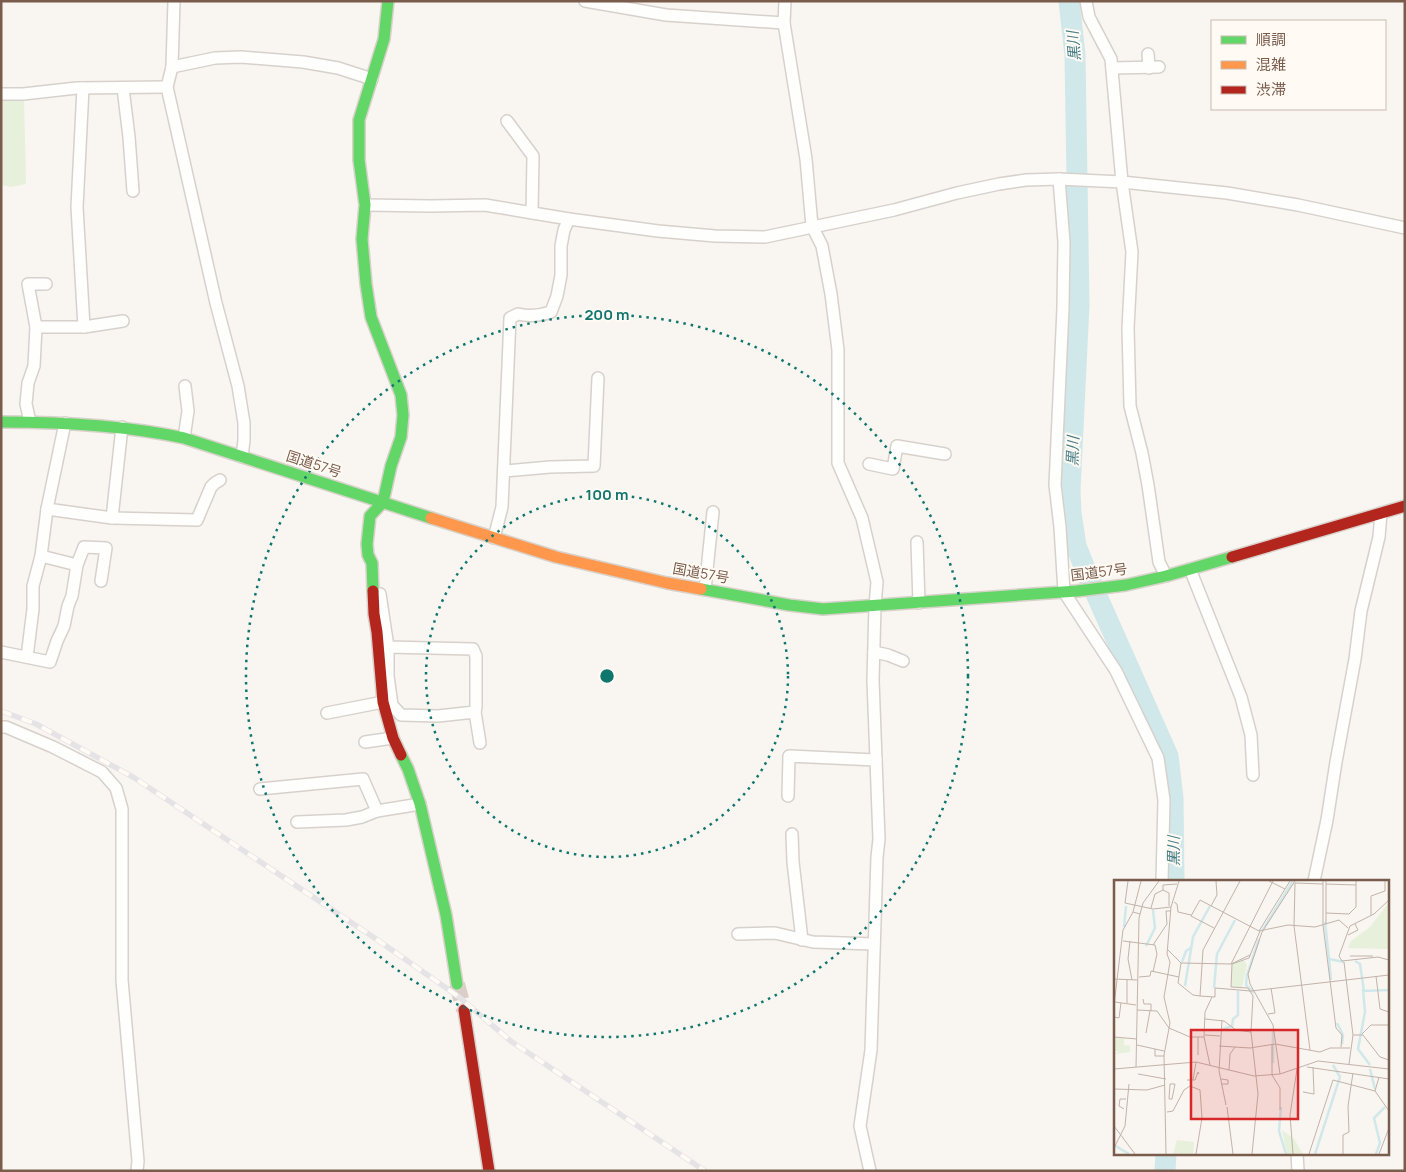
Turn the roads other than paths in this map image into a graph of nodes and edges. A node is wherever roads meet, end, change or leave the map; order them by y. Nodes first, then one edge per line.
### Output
1 (174, 1) edge
2 (388, 1) edge
3 (584, 1) edge
4 (785, 1) edge
5 (1086, 1) edge
6 (784, 23) junction
7 (1148, 54) dead end
8 (172, 67) junction
9 (1112, 68) junction
10 (372, 78) junction
11 (167, 87) junction
12 (83, 88) junction
13 (124, 88) junction
14 (1, 94) edge
15 (506, 121) dead end
16 (1059, 179) junction
17 (1122, 182) junction
18 (133, 191) dead end
19 (365, 205) junction
20 (532, 213) junction
21 (569, 219) junction
22 (812, 226) junction
23 (1405, 228) edge
24 (46, 284) dead end
25 (123, 321) dead end
26 (36, 327) junction
27 (84, 327) junction
28 (598, 378) dead end
29 (186, 386) dead end
30 (1, 422) edge
31 (30, 422) junction
32 (64, 423) junction
33 (122, 427) junction
34 (184, 438) junction
35 (945, 454) dead end
36 (242, 457) junction
37 (869, 464) dead end
38 (504, 471) junction
39 (220, 480) dead end
40 (383, 502) junction
41 (1405, 506) edge
42 (47, 509) junction
43 (713, 512) dead end
44 (1381, 513) junction
45 (112, 518) junction
46 (494, 538) junction
47 (917, 542) dead end
48 (41, 556) junction
49 (372, 563) junction
50 (77, 565) junction
51 (1190, 569) junction
52 (1166, 576) junction
53 (101, 581) dead end
54 (705, 589) junction
55 (1064, 592) junction
56 (918, 603) junction
57 (875, 606) junction
58 (388, 647) junction
59 (1, 652) edge
60 (874, 652) junction
61 (27, 657) junction
62 (903, 661) dead end
63 (383, 702) junction
64 (475, 712) junction
65 (327, 713) dead end
66 (1, 727) edge
67 (393, 738) junction
68 (366, 742) dead end
69 (480, 743) dead end
70 (876, 760) junction
71 (1253, 775) dead end
72 (260, 788) dead end
73 (788, 796) dead end
74 (420, 804) junction
75 (378, 811) junction
76 (296, 822) dead end
77 (792, 834) dead end
78 (1162, 880) edge
79 (1314, 880) edge
80 (738, 934) dead end
81 (802, 940) junction
82 (874, 944) junction
83 (457, 984) tunnel mouth
84 (464, 1010) tunnel mouth
85 (1296, 1154) edge
86 (137, 1171) edge
87 (489, 1171) edge
88 (870, 1171) edge
89 (1298, 1171) edge

1 - 8 street
2 - 10 main road
3 - 6 street
4 - 6 street
5 - 9 street
6 - 22 street
7 - 9 street
8 - 10 street
8 - 11 street
9 - 17 street
10 - 19 main road
11 - 13 street
11 - 36 street
12 - 13 street
12 - 14 street
12 - 27 street
13 - 18 street
15 - 20 street
16 - 17 street
16 - 22 street
16 - 55 street
17 - 23 street
17 - 52 street
19 - 20 street
19 - 40 main road
20 - 21 street
21 - 22 street
21 - 38 street
22 - 57 street
24 - 26 street
25 - 27 street
26 - 27 street
26 - 31 street
28 - 38 street
29 - 34 street
30 - 31 main road, 国道57号
31 - 32 main road, 国道57号
32 - 33 main road, 国道57号
32 - 42 street
33 - 34 main road, 国道57号
33 - 45 street
34 - 36 main road, 国道57号
35 - 37 street
36 - 40 main road, 国道57号
38 - 46 street
39 - 45 street
40 - 46 main road, 国道57号
40 - 49 main road
41 - 44 main road, 国道57号
42 - 45 street
42 - 48 street
43 - 54 street
44 - 51 main road, 国道57号
44 - 79 street
46 - 54 main road, 国道57号
47 - 56 street
48 - 50 street
48 - 61 street
49 - 58 street
49 - 63 main road
50 - 53 street
50 - 61 street
51 - 52 main road, 国道57号
51 - 71 street
52 - 55 main road, 国道57号
54 - 57 main road, 国道57号
55 - 56 main road, 国道57号
55 - 78 street
56 - 57 main road, 国道57号
57 - 60 street
58 - 64 street
58 - 64 street
59 - 61 street
60 - 62 street
60 - 70 street
63 - 65 street
63 - 67 main road
64 - 69 street
66 - 86 street
67 - 68 street
67 - 74 main road
70 - 73 street
70 - 82 street
72 - 75 street
74 - 75 street
74 - 83 main road
75 - 76 street
77 - 81 street
80 - 81 street
81 - 82 street
82 - 88 street
84 - 87 main road
85 - 89 street

